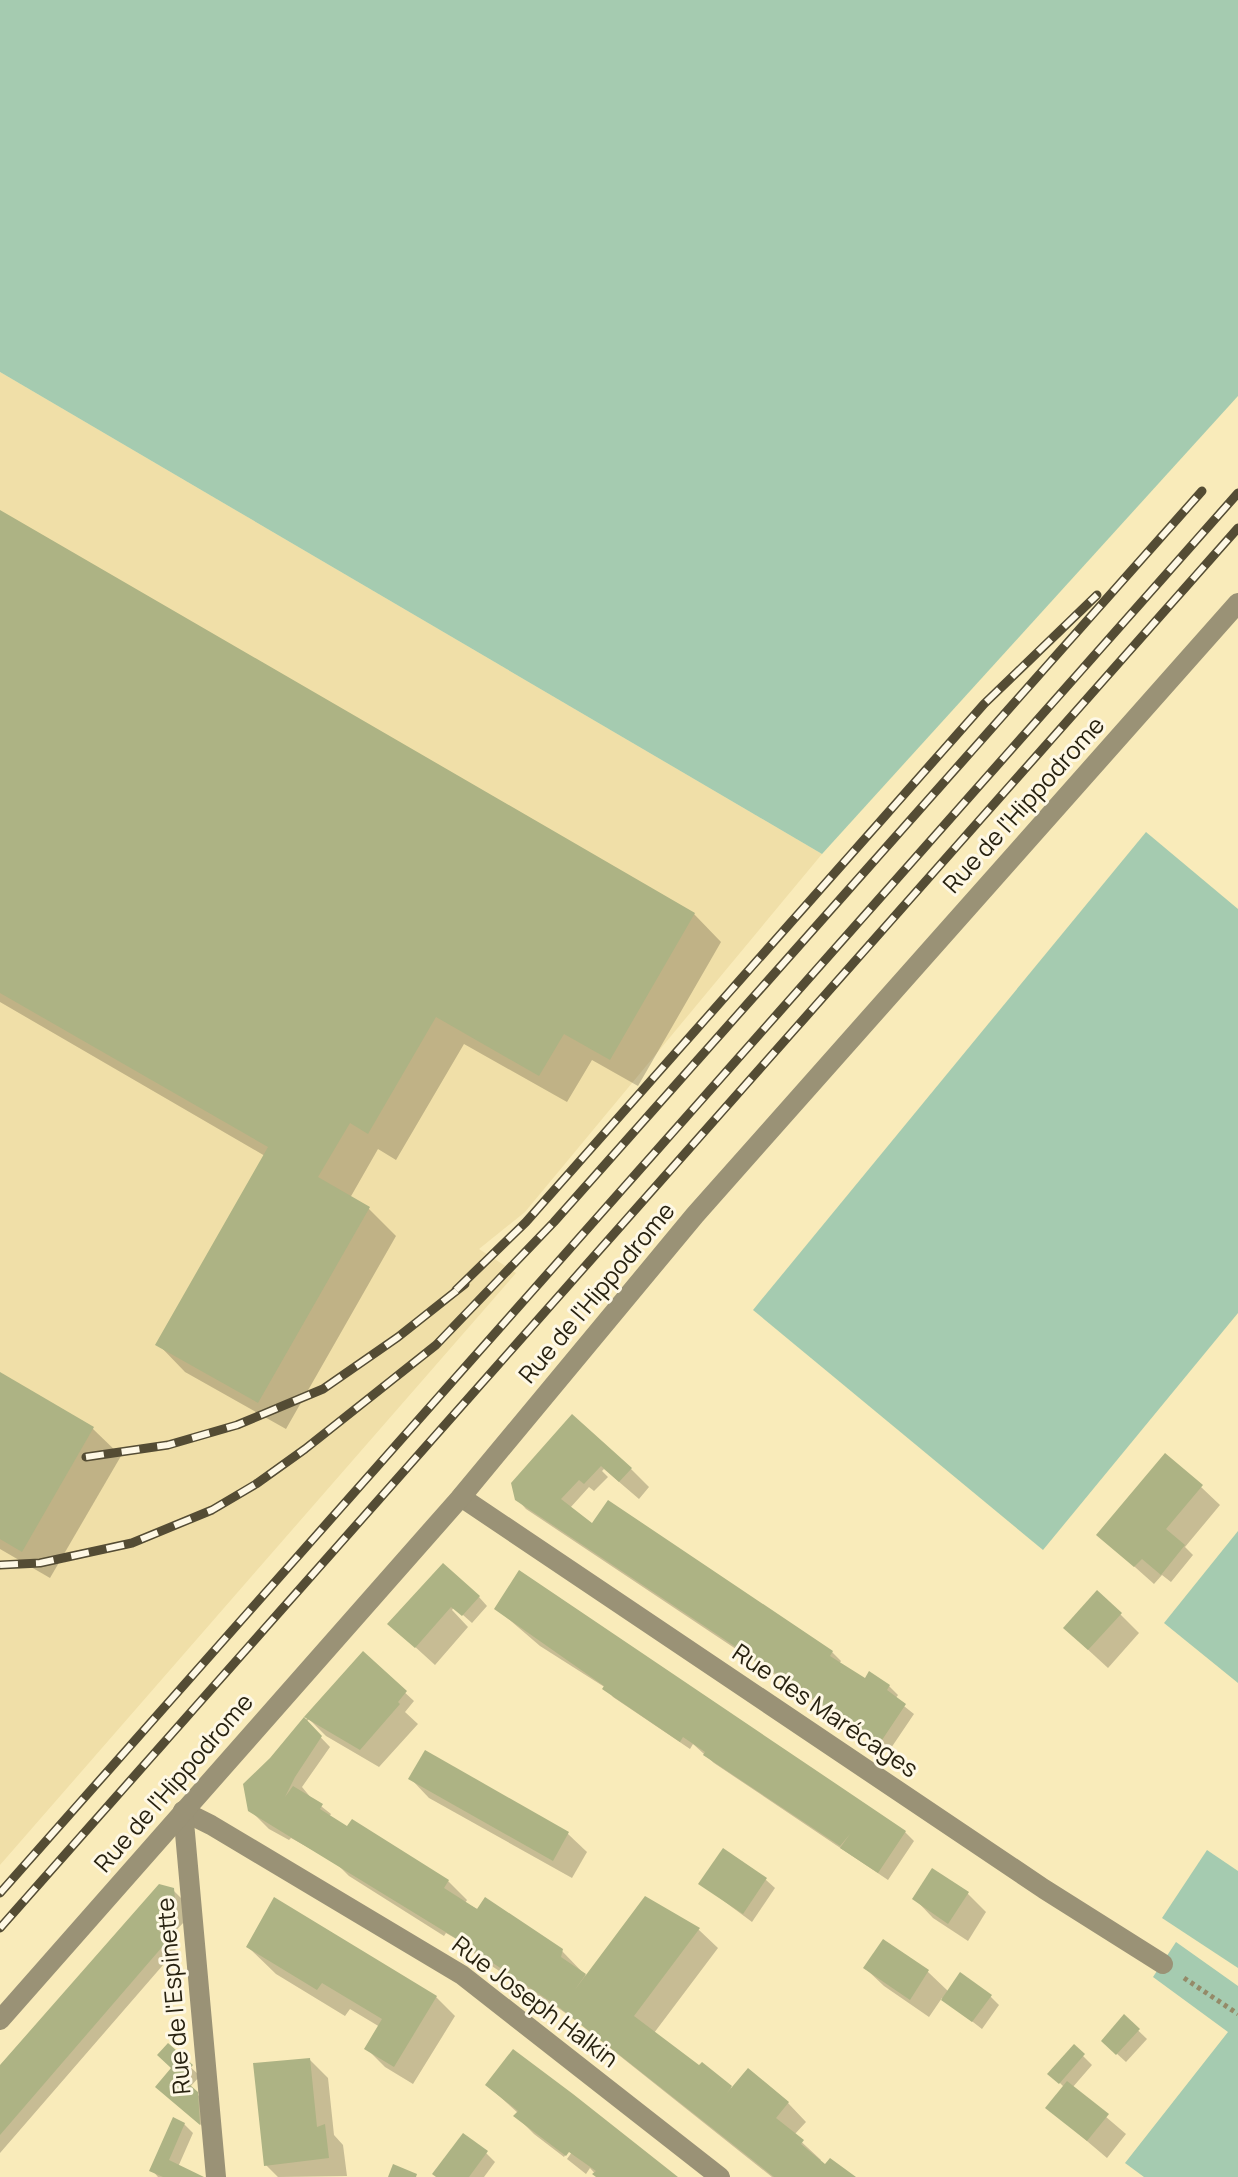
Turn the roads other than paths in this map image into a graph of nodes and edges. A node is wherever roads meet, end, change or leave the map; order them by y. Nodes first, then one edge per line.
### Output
1 (1238, 603) edge
2 (461, 1497) junction
3 (183, 1811) junction
4 (1163, 1964) road end
5 (0, 2020) edge
6 (216, 2177) edge
7 (720, 2177) edge

1 - 2 street, Rue de l'Hippodrome
2 - 3 street, Rue de l'Hippodrome
2 - 4 street, Rue des Marécages
3 - 5 street, Rue de l'Hippodrome
3 - 6 street, Rue de l'Espinette
3 - 7 street, Rue Joseph Halkin

